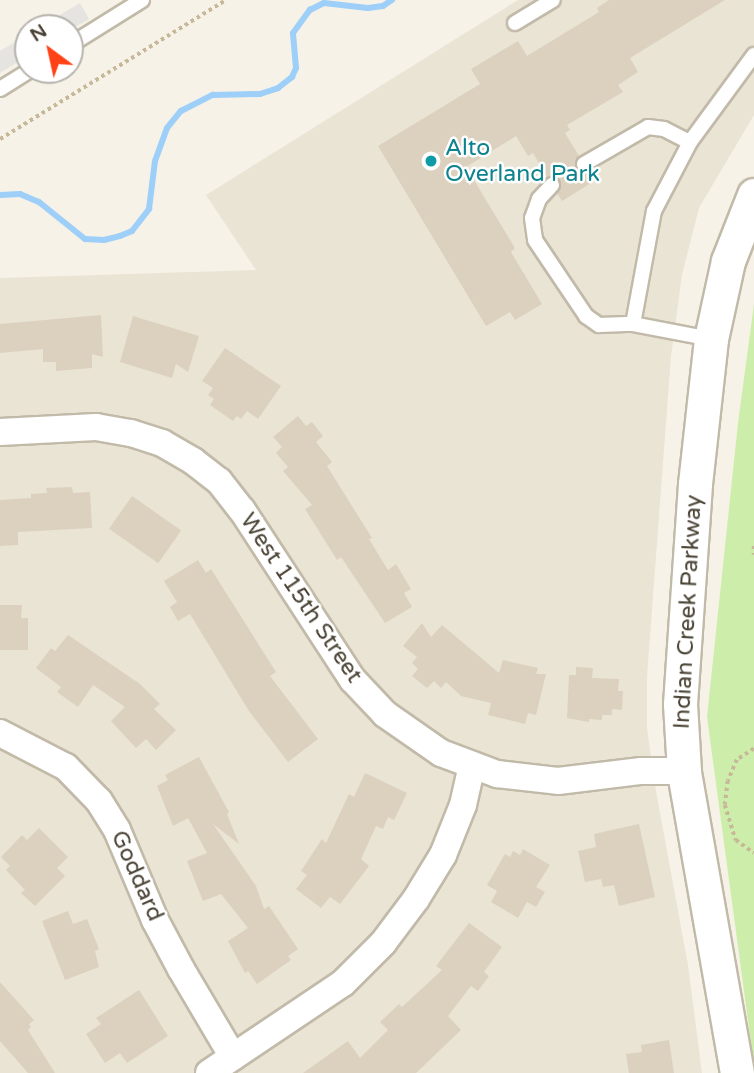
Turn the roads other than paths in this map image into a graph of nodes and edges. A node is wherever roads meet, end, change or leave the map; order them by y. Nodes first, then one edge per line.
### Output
1 (142, 0) edge
2 (554, 0) edge
3 (515, 23) dead end
4 (84, 36) edge
5 (754, 55) edge
6 (690, 142) junction
7 (584, 164) dead end
8 (552, 185) dead end
9 (754, 195) edge
10 (633, 324) junction
11 (711, 339) junction
12 (0, 432) edge
13 (0, 733) edge
14 (472, 765) junction
15 (684, 771) junction
16 (233, 1057) junction
17 (209, 1073) edge
18 (737, 1073) edge

1 - 4 lane
2 - 3 lane
5 - 6 lane
6 - 7 lane
6 - 10 lane
8 - 10 lane
9 - 11 street, Indian Creek Parkway
10 - 11 lane
11 - 15 street, Indian Creek Parkway
12 - 14 street, West 115th Street
13 - 16 street, Goddard
14 - 15 street, West 115th Street
14 - 16 street
15 - 18 street, Indian Creek Parkway
16 - 17 street

